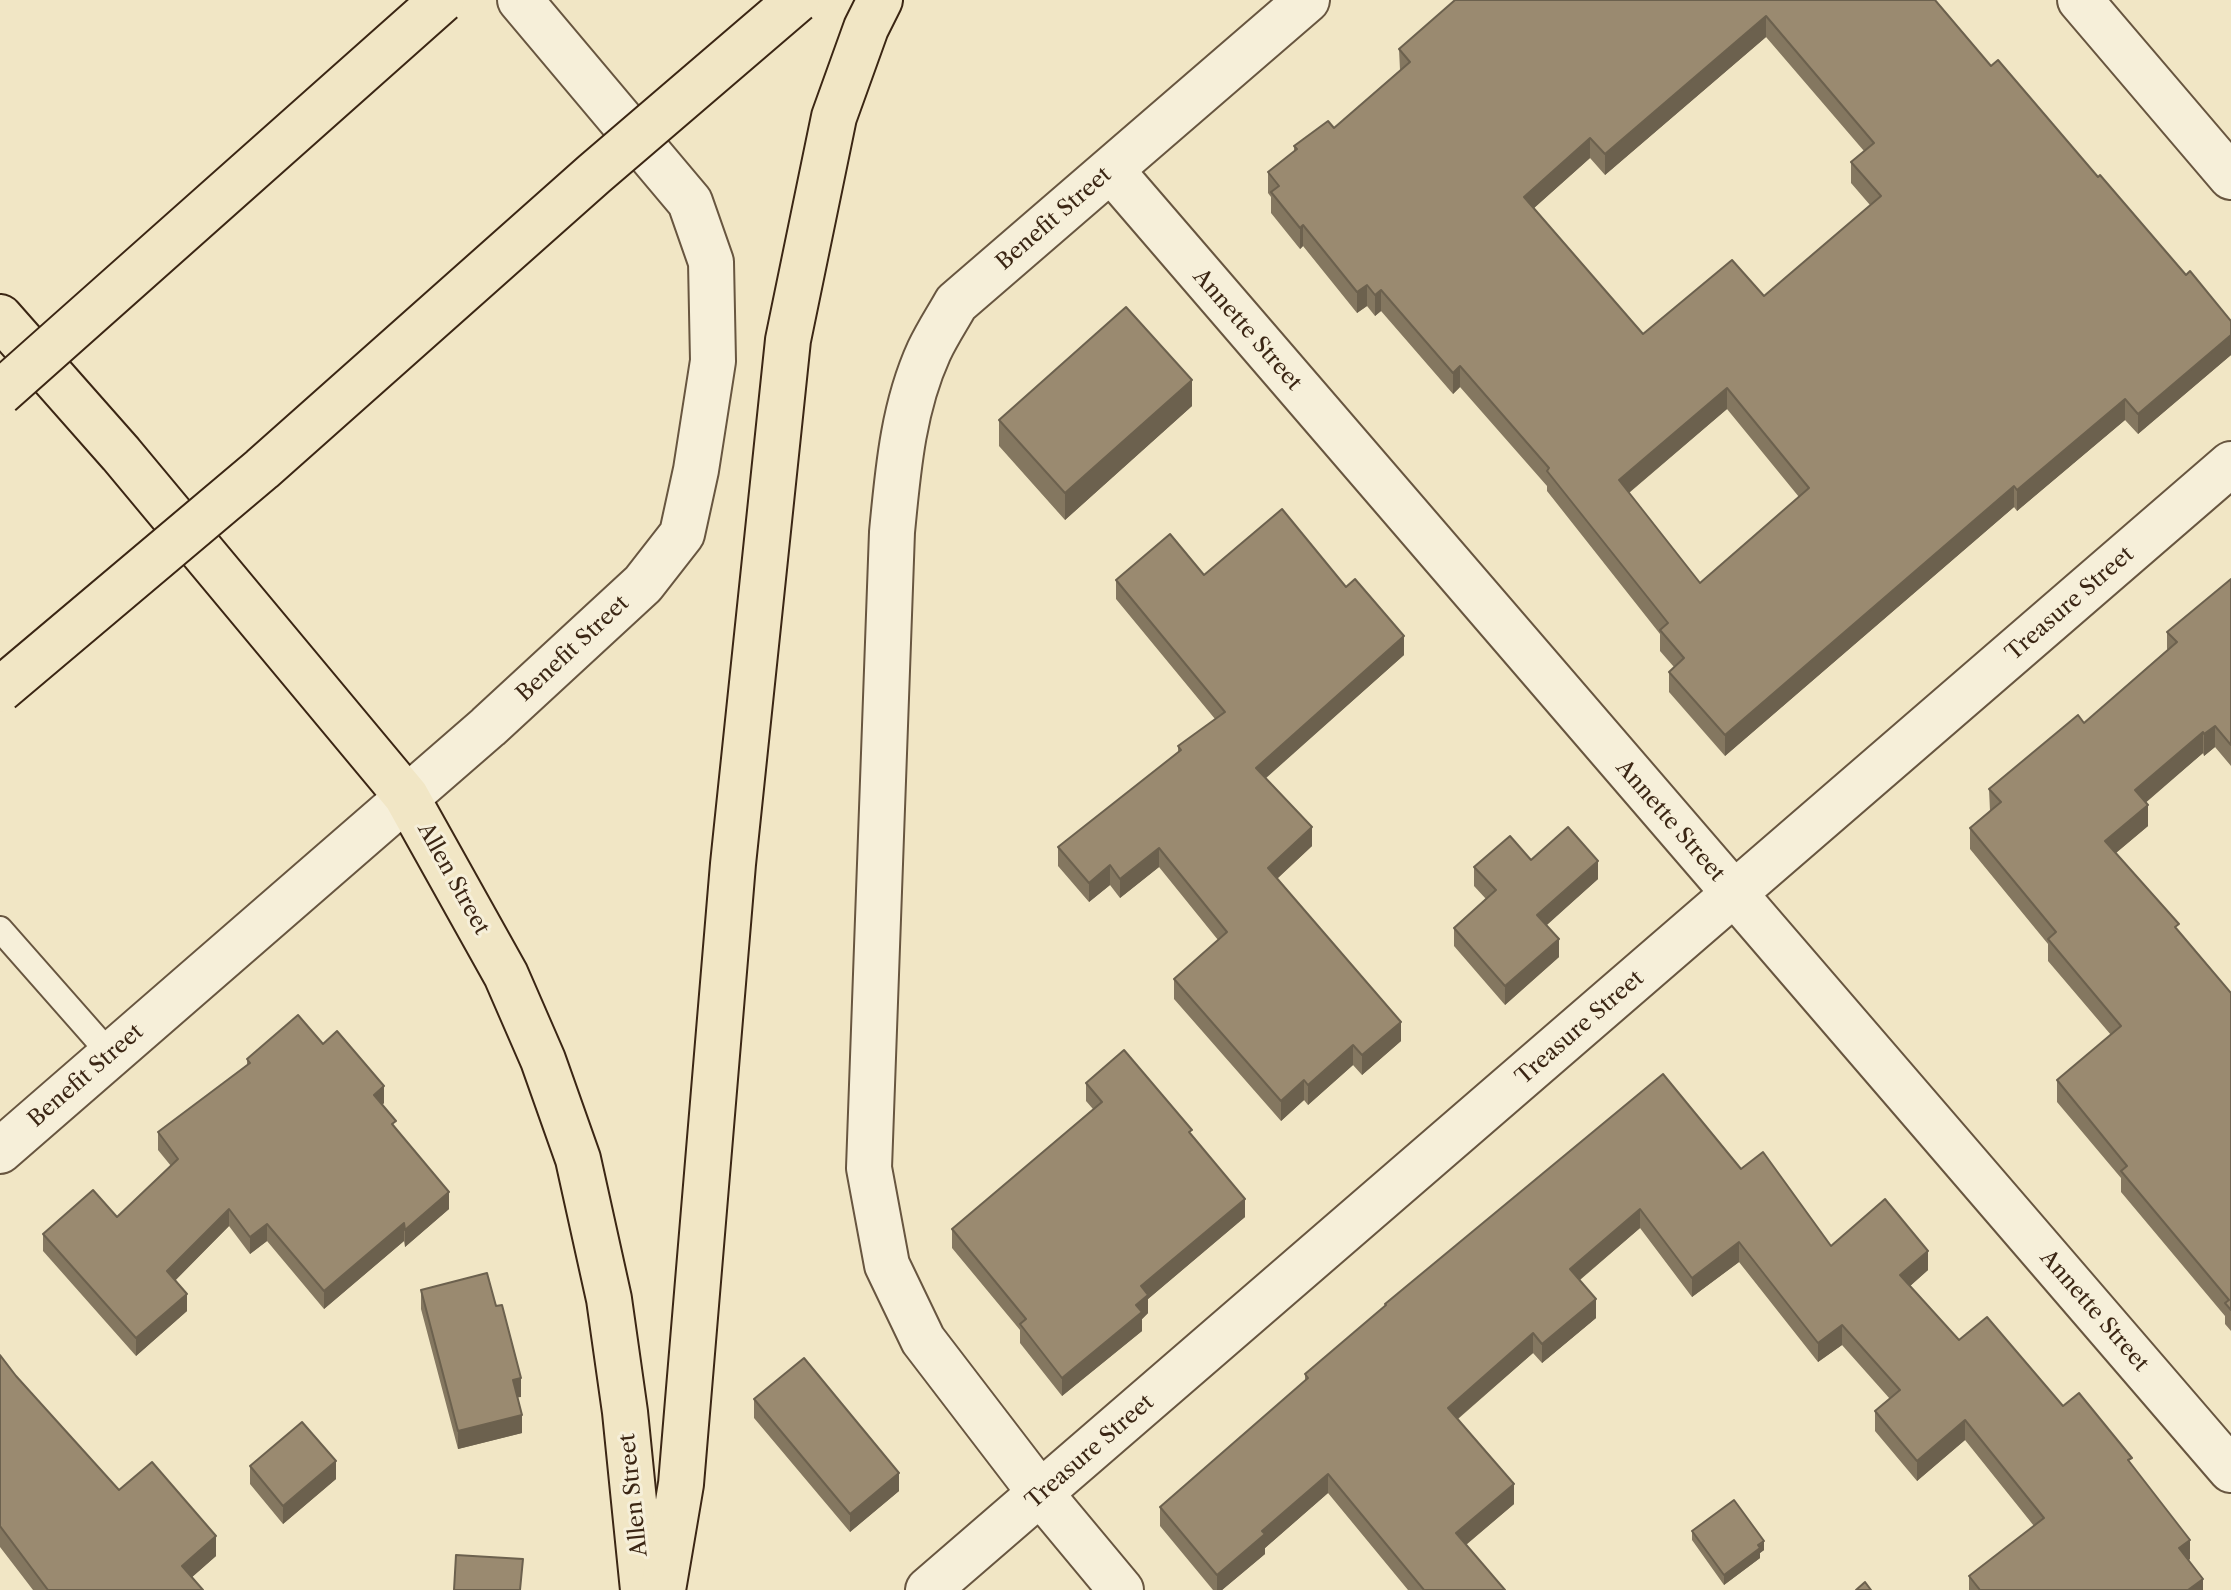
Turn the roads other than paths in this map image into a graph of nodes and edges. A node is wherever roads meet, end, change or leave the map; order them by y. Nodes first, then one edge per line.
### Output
1 (442, 0) edge
2 (520, 0) edge
3 (797, 0) edge
4 (880, 0) edge
5 (1307, 0) edge
6 (2080, 0) edge
7 (1111, 170) junction
8 (2231, 177) edge
9 (0, 317) edge
10 (0, 393) edge
11 (2231, 464) edge
12 (0, 690) edge
13 (406, 796) junction
14 (1733, 895) junction
15 (0, 929) edge
16 (111, 1055) junction
17 (0, 1151) edge
18 (2231, 1470) edge
19 (1041, 1494) junction
20 (650, 1583) edge
21 (928, 1590) edge
22 (1121, 1590) edge

1 - 10 main road, bridge
2 - 13 street, Benefit Street
3 - 12 main road, bridge
4 - 20 main road
5 - 7 street, Benefit Street
6 - 8 street
7 - 14 street, Annette Street
7 - 19 street, Benefit Street
9 - 13 main road, Allen Street
11 - 14 street, Treasure Street
13 - 16 street, Benefit Street
13 - 20 main road, Allen Street
14 - 18 street, Annette Street
14 - 19 street, Treasure Street
15 - 16 lane
16 - 17 street, Benefit Street
19 - 21 street, Treasure Street
19 - 22 street

